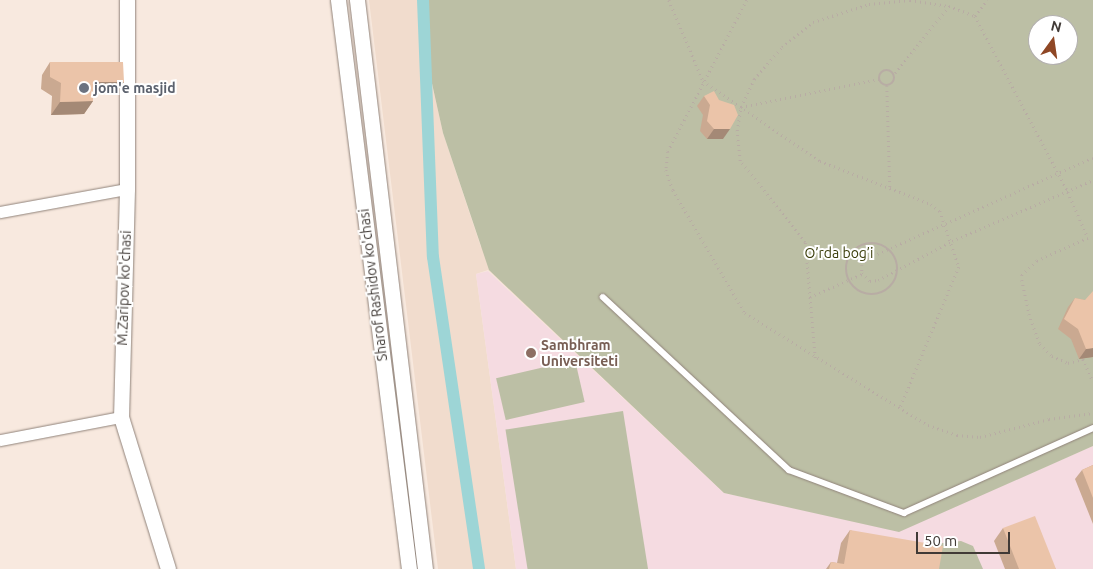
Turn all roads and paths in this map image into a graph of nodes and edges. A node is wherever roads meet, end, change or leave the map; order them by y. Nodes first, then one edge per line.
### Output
1 (127, 0) edge
2 (338, 0) edge
3 (357, 0) edge
4 (668, 0) edge
5 (746, 0) edge
6 (987, 0) edge
7 (949, 6) junction
8 (975, 16) junction
9 (894, 73) junction
10 (879, 79) junction
11 (703, 81) junction
12 (887, 86) junction
13 (741, 107) junction
14 (1093, 158) edge
15 (1057, 174) junction
16 (1093, 180) edge
17 (890, 188) junction
18 (127, 189) junction
19 (1068, 192) junction
20 (0, 212) edge
21 (946, 223) junction
22 (952, 241) junction
23 (890, 250) junction
24 (898, 268) junction
25 (862, 274) junction
26 (848, 279) junction
27 (603, 297) dead end
28 (810, 297) junction
29 (815, 358) junction
30 (1093, 381) edge
31 (900, 408) junction
32 (1093, 413) edge
33 (121, 417) junction
34 (1093, 428) edge
35 (0, 440) edge
36 (168, 569) edge
37 (410, 569) edge
38 (425, 569) edge

1 - 18 street, M.Zaripov ko'chasi
2 - 37 street, Sharof Rashidov ko'chasi
3 - 38 street
4 - 11 path
5 - 11 path
6 - 8 path
7 - 8 path
7 - 9 path
7 - 13 path
8 - 15 path
9 - 10 path
9 - 12 path
10 - 12 path
10 - 13 path
11 - 13 path
11 - 29 path
12 - 17 path
13 - 17 path
13 - 28 path
14 - 15 path
15 - 19 path
15 - 21 path
16 - 19 path
17 - 21 path
18 - 20 street
18 - 33 street, M.Zaripov ko'chasi
19 - 22 path
19 - 30 path
21 - 22 path
21 - 23 path
22 - 24 path
22 - 31 path
23 - 24 path
23 - 25 path
23 - 26 path
24 - 25 path
24 - 26 path
25 - 26 path
26 - 28 path
27 - 34 lane
28 - 29 path
29 - 31 path
31 - 32 path
33 - 35 street
33 - 36 street, M.Zaripov ko'chasi

